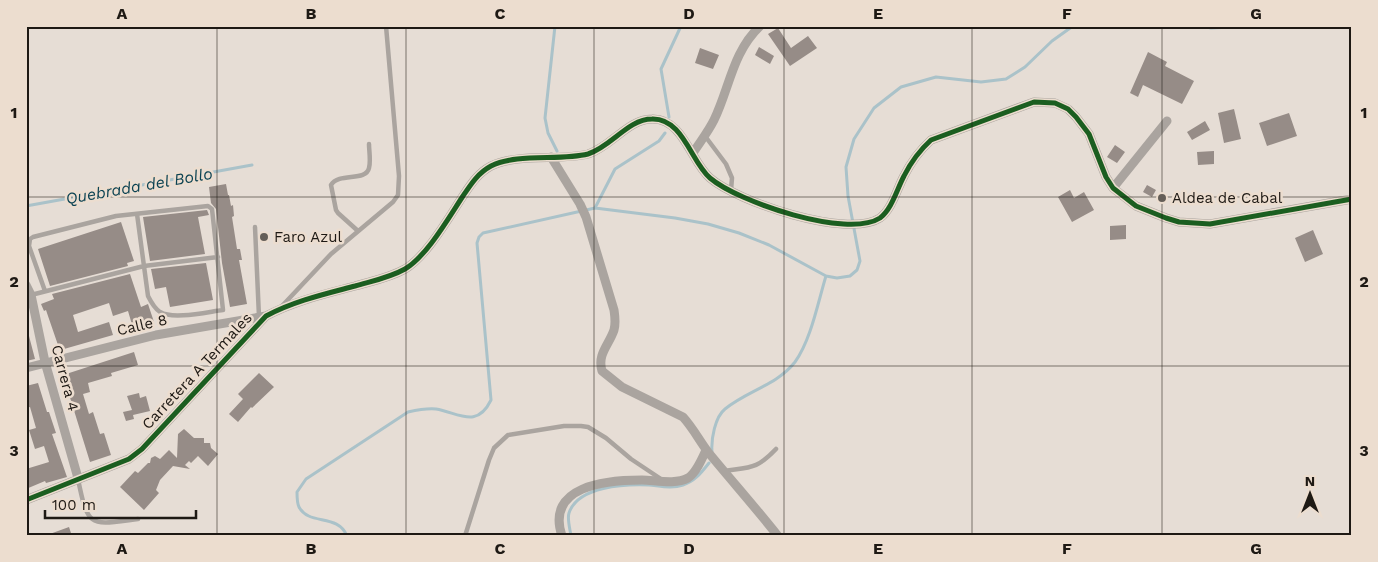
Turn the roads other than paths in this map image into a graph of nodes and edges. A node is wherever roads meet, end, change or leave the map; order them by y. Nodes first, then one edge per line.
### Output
1 (386, 26) edge
2 (760, 26) edge
3 (1167, 121) dead end
4 (705, 136) junction
5 (369, 144) dead end
6 (693, 153) junction
7 (552, 157) junction
8 (1112, 188) junction
9 (731, 191) junction
10 (1352, 199) edge
11 (137, 214) junction
12 (255, 227) dead end
13 (358, 231) junction
14 (218, 257) junction
15 (144, 266) junction
16 (26, 284) edge
17 (45, 291) junction
18 (31, 295) junction
19 (280, 308) junction
20 (262, 316) junction
21 (45, 362) junction
22 (26, 368) edge
23 (776, 449) dead end
24 (706, 450) junction
25 (723, 471) junction
26 (78, 478) junction
27 (664, 481) junction
28 (26, 500) edge
29 (138, 519) dead end
30 (464, 536) edge
31 (562, 536) edge
32 (778, 536) edge

1 - 13 lane
2 - 4 street
3 - 8 street
4 - 6 street
4 - 9 lane
5 - 13 lane
6 - 7 street, Carretera A Termales
6 - 9 street, Carretera A Termales
7 - 19 street, Carretera A Termales
7 - 24 street
8 - 9 street, Carretera A Termales
8 - 10 street
11 - 14 lane
11 - 15 lane
11 - 17 lane
12 - 20 lane
13 - 19 lane
14 - 15 lane
14 - 15 lane
15 - 17 lane
16 - 18 street, Carrera 4
17 - 18 lane
18 - 21 street, Carrera 4
19 - 20 street, Carretera A Termales
20 - 21 street, Calle 8
20 - 26 street, Carretera A Termales
21 - 22 street, Calle 8
21 - 26 street, Carrera 4
23 - 25 lane
24 - 25 street
24 - 27 street
25 - 32 street
26 - 28 street, Carretera A Termales
26 - 29 lane
27 - 30 lane
27 - 31 street

